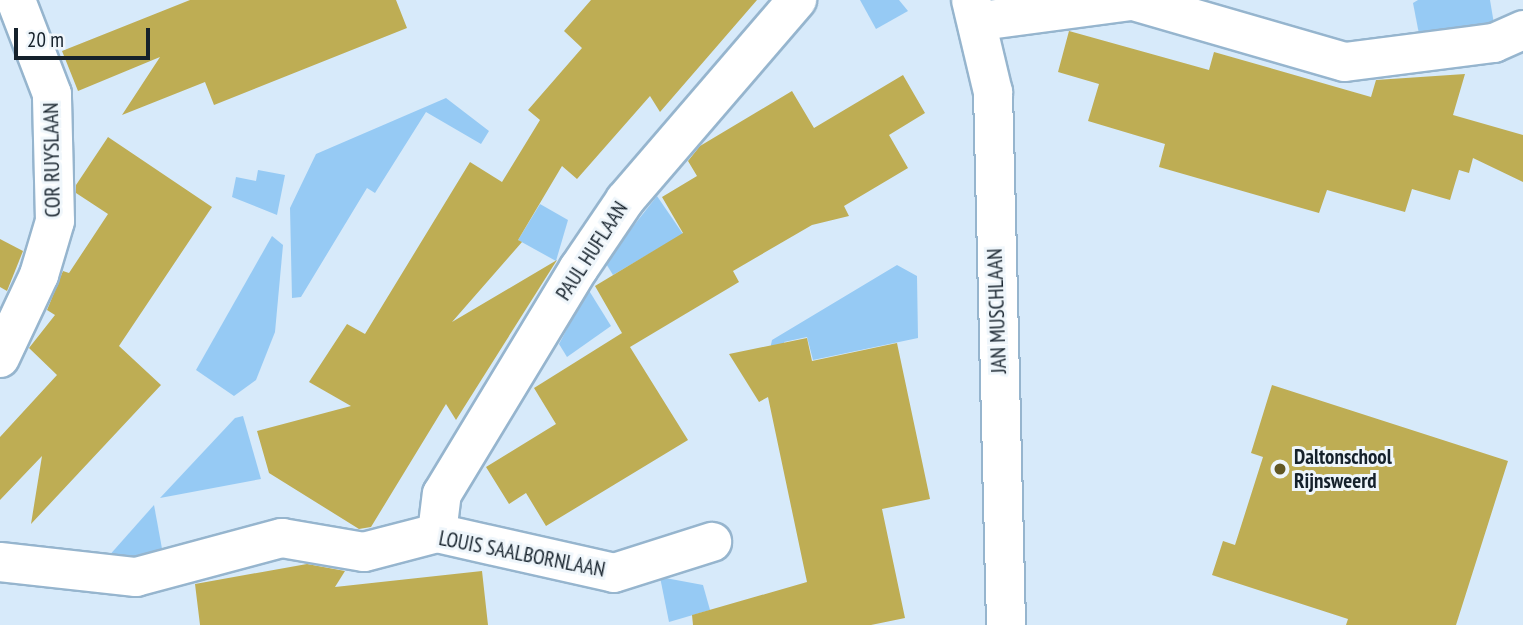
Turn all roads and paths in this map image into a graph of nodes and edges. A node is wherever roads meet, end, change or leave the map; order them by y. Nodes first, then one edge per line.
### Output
1 (16, 0) edge
2 (797, 0) edge
3 (1138, 1) edge
4 (976, 11) edge
5 (1523, 30) edge
6 (0, 358) edge
7 (436, 533) junction
8 (712, 542) dead end
9 (0, 562) edge
10 (1006, 625) edge

1 - 6 street, COR RUYSLAAN
2 - 7 street, PAUL HUFLAAN
3 - 4 street
3 - 5 street
4 - 10 street, JAN MUSCHLAAN
7 - 8 street, LOUIS SAALBORNLAAN
7 - 9 street, LOUIS SAALBORNLAAN

